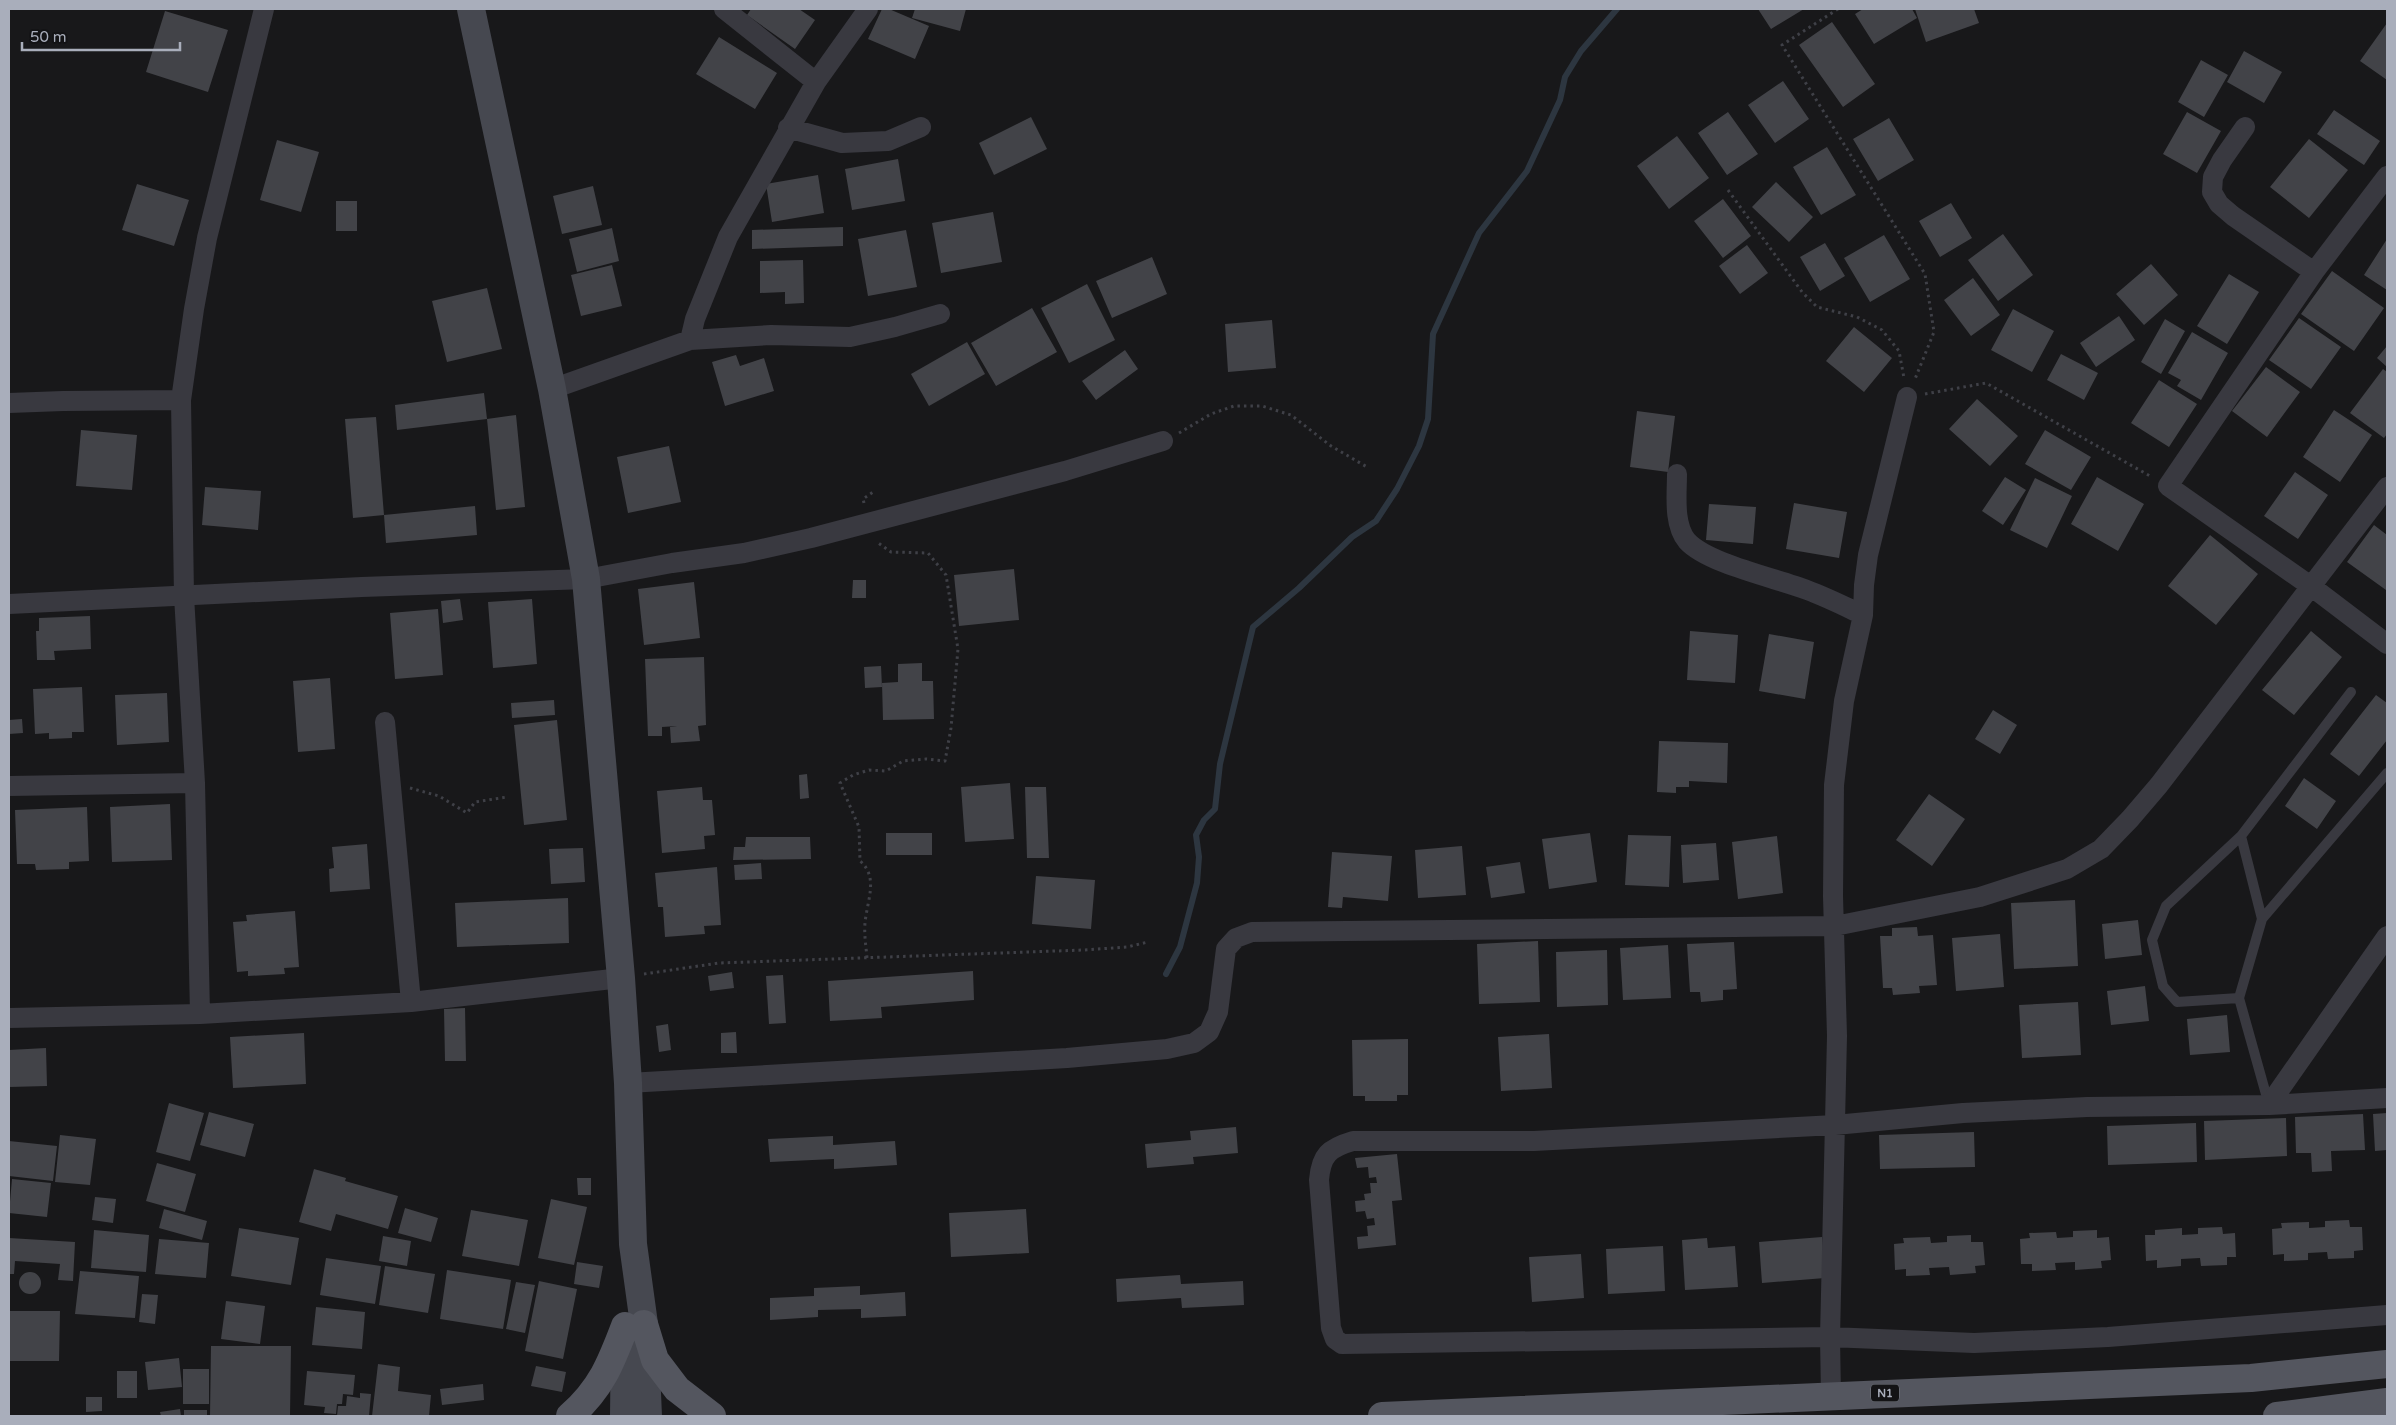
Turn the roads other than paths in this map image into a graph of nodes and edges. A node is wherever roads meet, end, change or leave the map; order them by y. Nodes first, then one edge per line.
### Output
1 (264, 9) edge
2 (471, 9) edge
3 (724, 9) edge
4 (868, 9) edge
5 (816, 82) junction
6 (921, 126) dead end
7 (2245, 127) dead end
8 (788, 128) junction
9 (2387, 176) edge
10 (2314, 272) junction
11 (940, 314) dead end
12 (690, 340) junction
13 (552, 389) junction
14 (1908, 397) road end
15 (181, 400) junction
16 (9, 403) edge
17 (1163, 441) road end
18 (1677, 474) dead end
19 (2387, 487) edge
20 (586, 579) junction
21 (2312, 586) junction
22 (184, 596) junction
23 (9, 604) edge
24 (1863, 615) junction
25 (2387, 644) edge
26 (2351, 692) dead end
27 (385, 722) dead end
28 (2387, 773) edge
29 (195, 783) junction
30 (9, 786) edge
31 (2241, 836) junction
32 (2262, 919) junction
33 (1835, 926) junction
34 (2387, 936) edge
35 (621, 978) junction
36 (2239, 998) junction
37 (411, 1002) junction
38 (200, 1014) junction
39 (9, 1018) edge
40 (628, 1083) junction
41 (2387, 1098) edge
42 (2269, 1105) junction
43 (1835, 1125) junction
44 (2387, 1315) edge
45 (634, 1325) junction
46 (1830, 1337) junction
47 (2387, 1364) edge
48 (1831, 1396) junction
49 (2387, 1402) edge
50 (570, 1416) edge
51 (624, 1416) edge
52 (648, 1416) edge
53 (712, 1416) edge
54 (1382, 1416) edge
55 (2277, 1416) edge

1 - 15 street
2 - 13 street
3 - 5 street
4 - 5 street
5 - 8 street
6 - 8 street
7 - 10 street
8 - 12 street
9 - 10 street
10 - 21 street
11 - 12 street
12 - 13 street
13 - 20 street
14 - 24 street
15 - 16 street
15 - 22 street
17 - 20 street
18 - 24 street
19 - 21 street
20 - 22 street
20 - 35 street
21 - 25 street
21 - 33 street
22 - 23 street
22 - 29 street
24 - 33 street
26 - 31 lane
27 - 37 street
28 - 32 lane
29 - 30 street
29 - 38 street
31 - 32 lane
31 - 36 lane
32 - 36 lane
33 - 40 street
33 - 43 street
34 - 42 street
35 - 37 street
35 - 40 street
36 - 42 lane
37 - 38 street
38 - 39 street
40 - 45 street
41 - 42 street
42 - 43 street
43 - 46 street
43 - 46 street
44 - 46 street
45 - 50 main road
45 - 51 street
45 - 52 street
45 - 53 main road
46 - 48 street
47 - 48 main road, N1
48 - 54 main road, N1
49 - 55 main road

